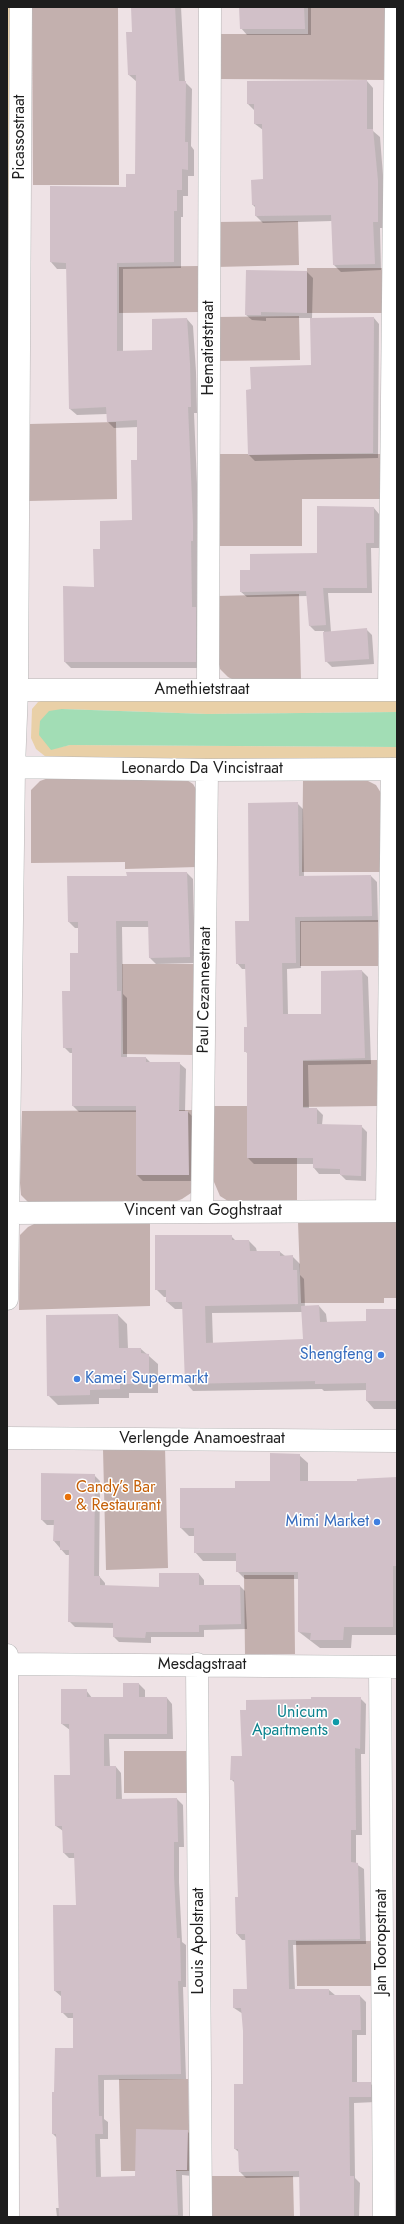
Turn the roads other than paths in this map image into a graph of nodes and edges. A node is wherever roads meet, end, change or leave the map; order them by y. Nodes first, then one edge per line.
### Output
1 (21, 7) edge
2 (210, 7) edge
3 (396, 7) edge
4 (208, 689) junction
5 (12, 690) edge
6 (393, 690) edge
7 (10, 767) edge
8 (394, 769) edge
9 (208, 770) junction
10 (202, 1211) junction
11 (392, 1211) edge
12 (10, 1213) junction
13 (7, 1299) edge
14 (7, 1438) edge
15 (397, 1441) edge
16 (7, 1655) edge
17 (7, 1664) edge
18 (197, 1664) junction
19 (388, 1667) edge
20 (8, 2217) edge
21 (201, 2217) edge
22 (384, 2217) edge

1 - 5 street, Picassostraat
2 - 4 street, Hematietstraat
3 - 6 street
4 - 5 street, Amethietstraat
4 - 6 street, Amethietstraat
5 - 7 street, Picassostraat
7 - 9 street, Leonardo Da Vincistraat
7 - 12 street, Picassostraat
8 - 9 street, Leonardo Da Vincistraat
8 - 11 street
9 - 10 street, Paul Cezannestraat
10 - 11 street, Vincent van Goghstraat
10 - 12 street, Vincent van Goghstraat
12 - 13 street, Picassostraat
14 - 15 street, Verlengde Anamoestraat
16 - 17 street
17 - 18 street, Mesdagstraat
17 - 20 street
18 - 19 street, Mesdagstraat
18 - 21 street, Louis Apolstraat
19 - 22 street, Jan Tooropstraat

